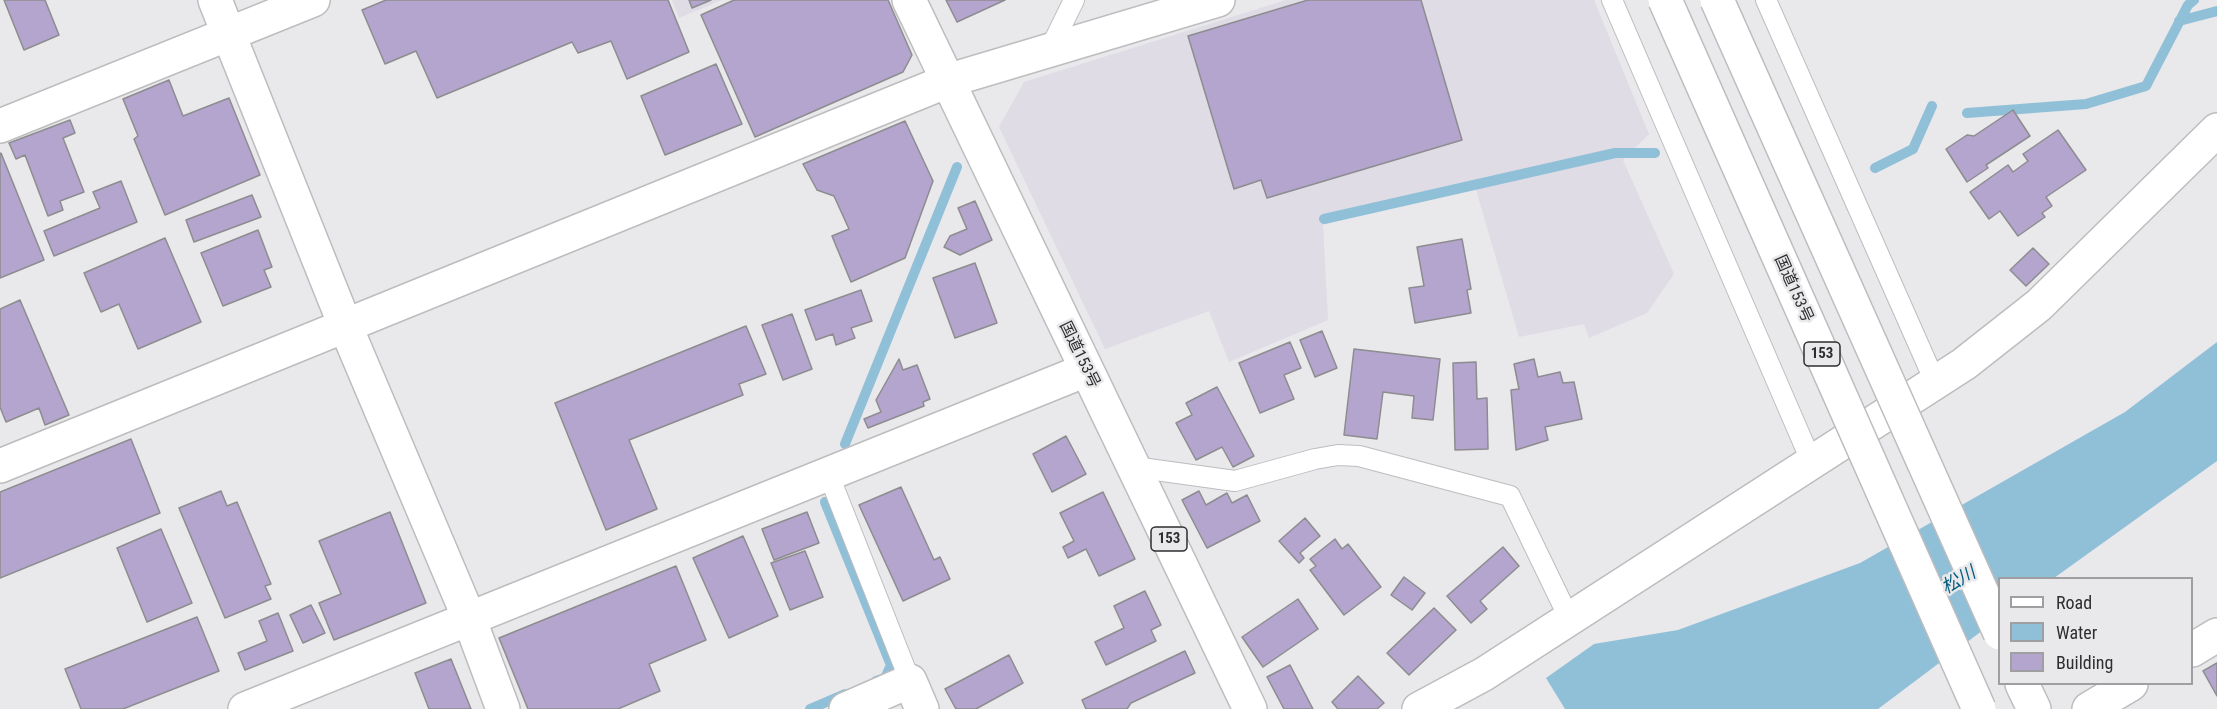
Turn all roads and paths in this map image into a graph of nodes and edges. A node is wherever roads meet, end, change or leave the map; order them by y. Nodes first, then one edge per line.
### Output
1 (215, 0) edge
2 (313, 0) edge
3 (909, 0) edge
4 (1074, 0) edge
5 (1218, 0) edge
6 (1611, 0) edge
7 (1665, 0) edge
8 (1717, 0) edge
9 (1766, 0) edge
10 (229, 35) junction
11 (1050, 50) junction
12 (950, 80) junction
13 (0, 126) edge
14 (2217, 130) edge
15 (345, 325) junction
16 (1086, 370) junction
17 (1936, 384) junction
18 (1812, 463) junction
19 (0, 466) edge
20 (1134, 467) junction
21 (828, 473) junction
22 (470, 618) junction
23 (1569, 618) junction
24 (1998, 629) edge
25 (2217, 635) edge
26 (2193, 649) edge
27 (2022, 685) edge
28 (2129, 685) edge
29 (916, 695) edge
30 (2093, 708) edge
31 (245, 709) edge
32 (503, 709) edge
33 (846, 709) edge
34 (1251, 709) edge
35 (1419, 709) edge
36 (1979, 709) edge
37 (2034, 709) edge

1 - 10 main road
2 - 10 main road
3 - 12 main road, 国道153号 / 153
4 - 11 lane
5 - 11 main road
6 - 18 lane
7 - 36 main road, 国道153号 / 153, bridge
8 - 24 main road, bridge
9 - 17 lane
10 - 13 main road
10 - 15 main road
11 - 12 main road
12 - 15 main road
12 - 16 main road, 国道153号 / 153
14 - 17 main road
15 - 19 main road
15 - 22 main road
16 - 20 main road, 国道153号 / 153
16 - 21 main road
17 - 18 main road
18 - 23 main road
20 - 23 lane
20 - 34 main road, 国道153号 / 153
21 - 22 main road
21 - 29 lane
22 - 31 main road
22 - 32 main road
23 - 35 main road
25 - 26 main road
27 - 37 main road
28 - 30 main road
29 - 33 main road

